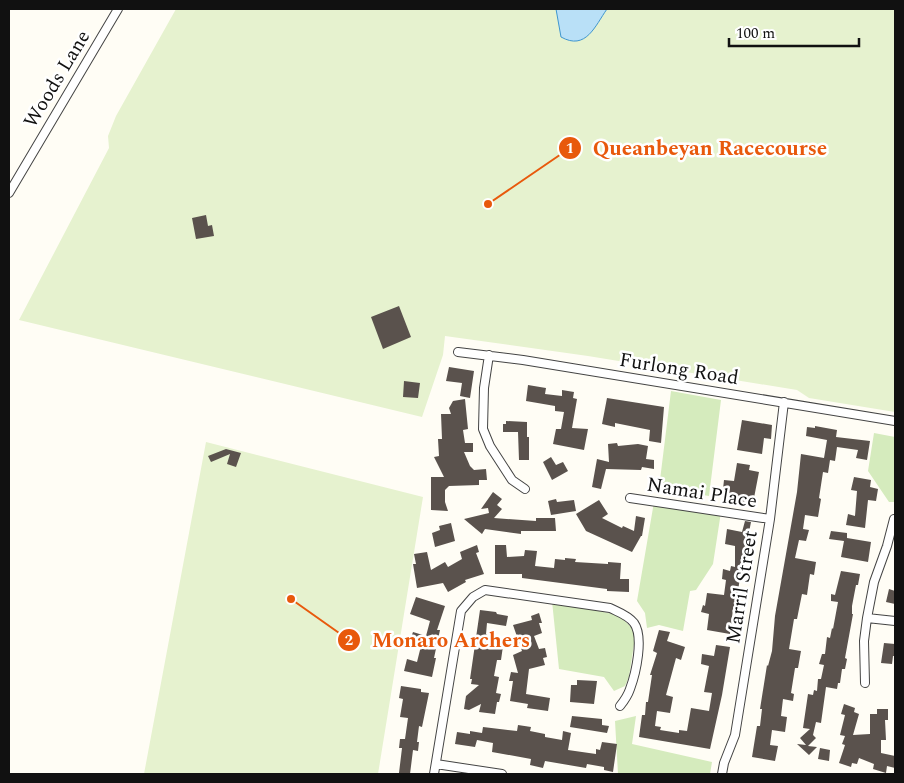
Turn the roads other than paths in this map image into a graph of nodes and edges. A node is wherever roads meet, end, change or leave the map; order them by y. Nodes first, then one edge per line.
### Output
1 (118, 9) edge
2 (9, 193) edge
3 (458, 352) dead end
4 (489, 355) junction
5 (784, 402) junction
6 (895, 421) edge
7 (525, 489) dead end
8 (630, 498) dead end
9 (770, 519) junction
10 (894, 519) dead end
11 (867, 618) junction
12 (895, 621) edge
13 (865, 683) dead end
14 (620, 706) dead end
15 (436, 764) junction
16 (434, 774) edge
17 (502, 774) edge
18 (722, 774) edge

1 - 2 street, Woods Lane
3 - 4 street, Furlong Road
4 - 5 street, Furlong Road
4 - 7 street
5 - 6 street, Furlong Road
5 - 9 street, Marril Street
8 - 9 street, Namai Place
9 - 18 street, Marril Street
10 - 11 street
11 - 12 street
11 - 13 street
14 - 15 street
15 - 16 street
15 - 17 street

